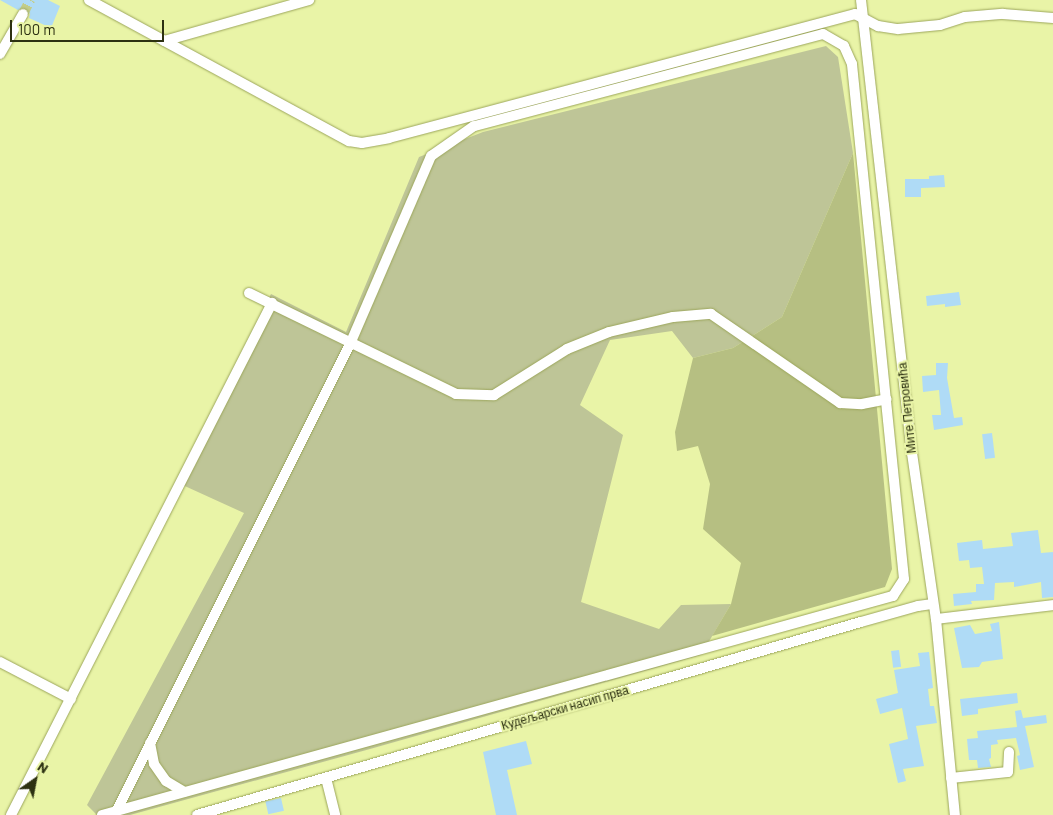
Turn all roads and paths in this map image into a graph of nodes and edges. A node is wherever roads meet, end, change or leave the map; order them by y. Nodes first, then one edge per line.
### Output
1 (89, 0) edge
2 (308, 0) edge
3 (861, 0) edge
4 (23, 14) tunnel mouth
5 (863, 17) junction
6 (1053, 18) edge
7 (164, 41) junction
8 (0, 54) edge
9 (249, 293) dead end
10 (272, 303) junction
11 (350, 344) junction
12 (887, 399) junction
13 (933, 604) junction
14 (1053, 604) edge
15 (936, 618) junction
16 (0, 662) edge
17 (71, 699) junction
18 (150, 743) junction
19 (1009, 752) dead end
20 (326, 778) junction
21 (951, 778) junction
22 (184, 792) junction
23 (117, 810) junction
24 (11, 815) edge
25 (102, 815) edge
26 (198, 815) edge
27 (335, 815) edge
28 (955, 815) edge

1 - 7 street
2 - 7 street
3 - 5 street, Мите Петровића
4 - 8 street
5 - 6 street
5 - 7 street
5 - 13 street, Мите Петровића
9 - 10 street
10 - 11 street
10 - 17 street
11 - 12 street
11 - 12 street
11 - 18 street
12 - 22 street
13 - 15 street, Мите Петровића
13 - 20 street, Кудељарски насип прва
14 - 15 street
15 - 21 street, Мите Петровића
16 - 17 street
17 - 24 street
18 - 22 street
18 - 23 street
19 - 21 street
20 - 26 street, Кудељарски насип прва
20 - 27 street
21 - 28 street, Мите Петровића
22 - 23 street
23 - 25 street

